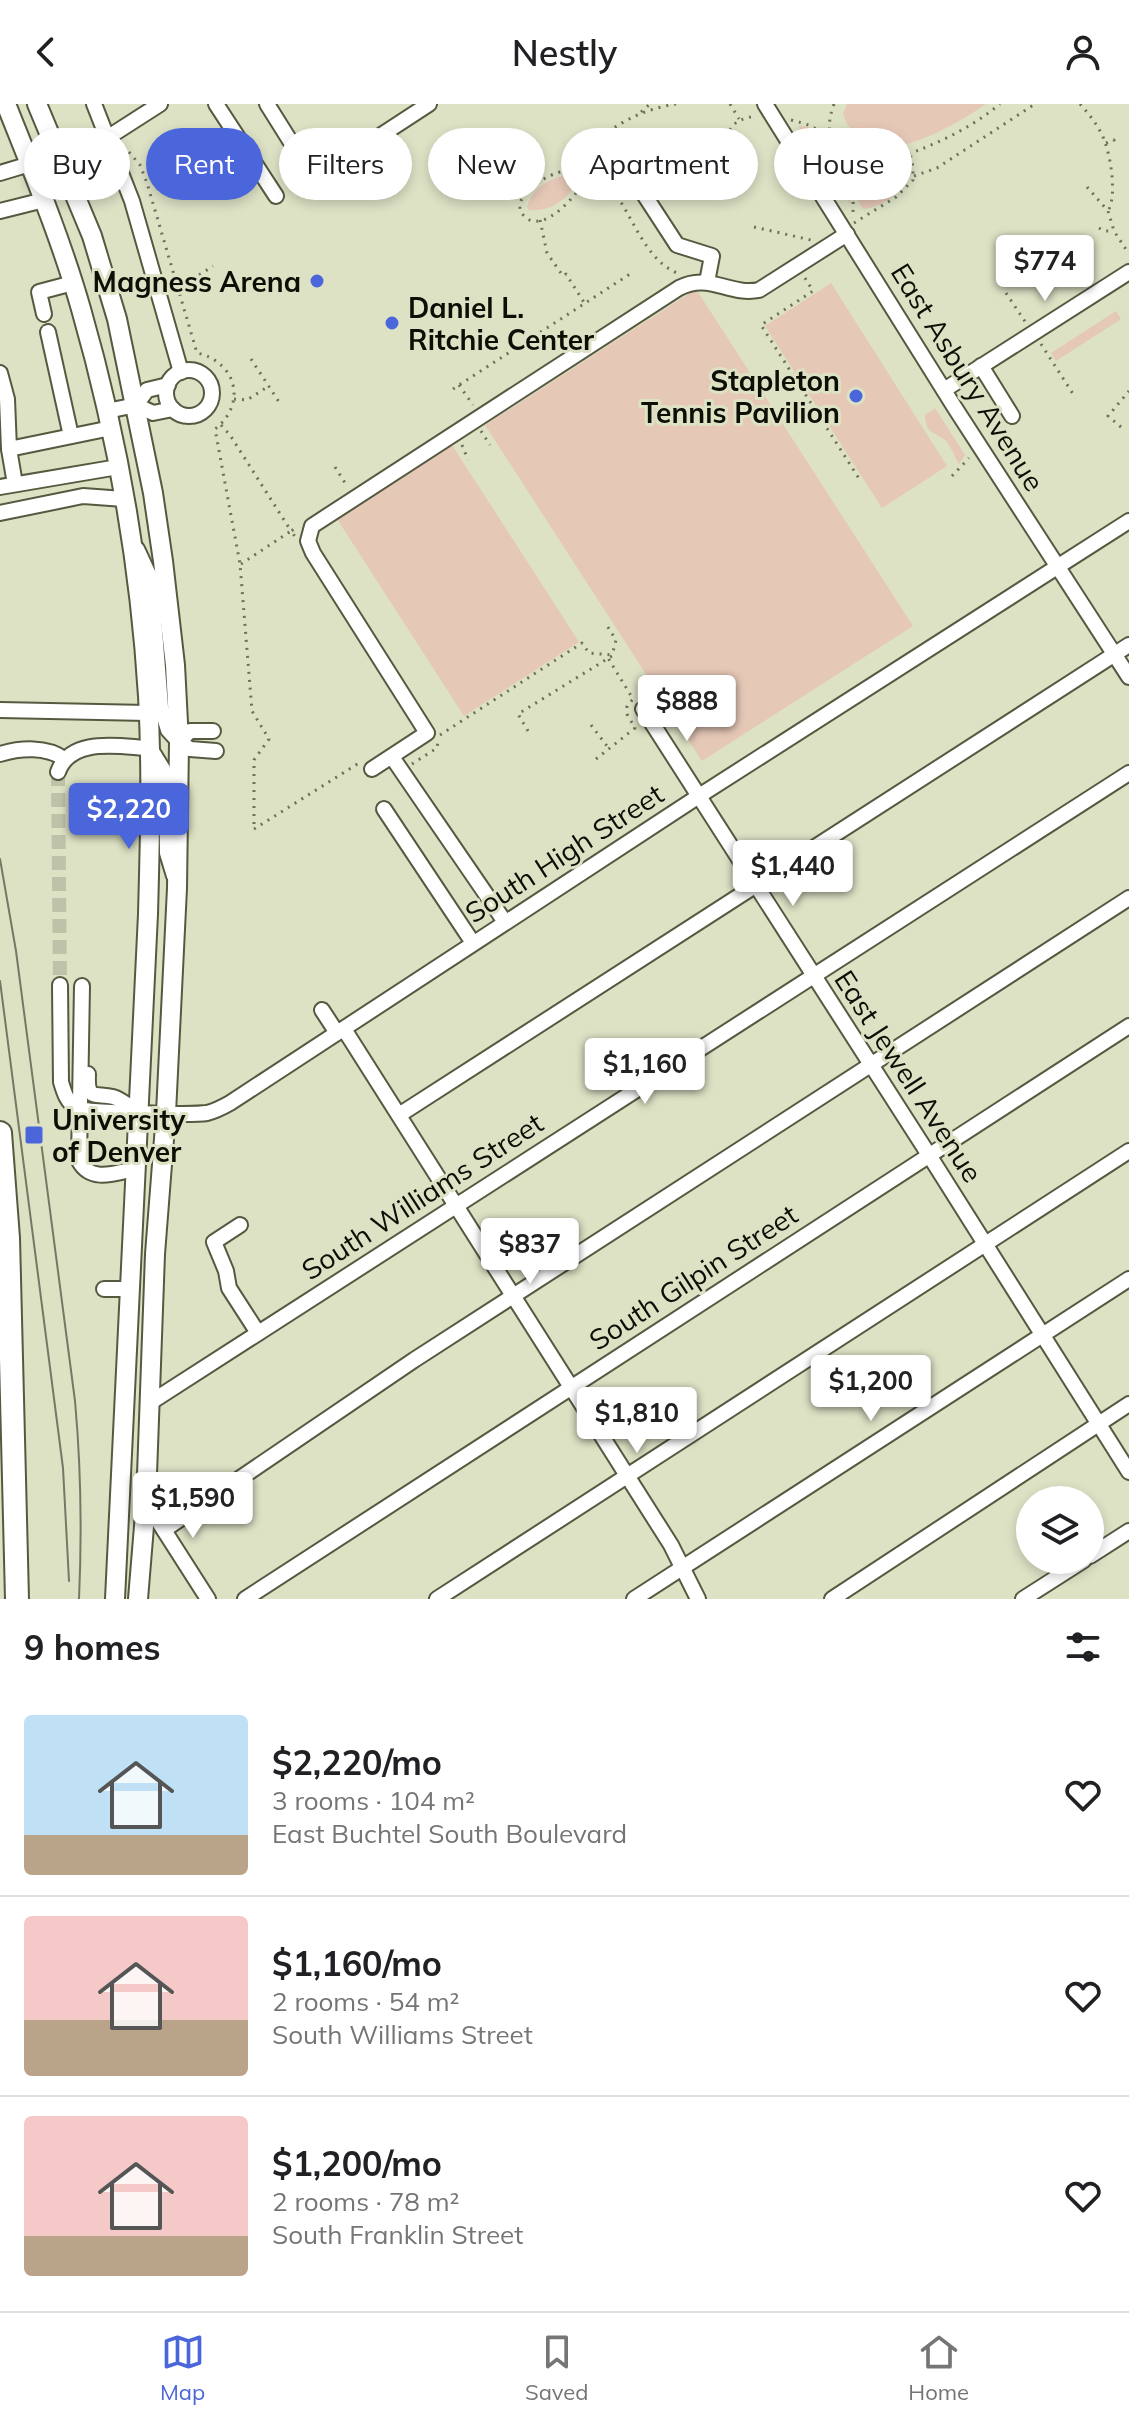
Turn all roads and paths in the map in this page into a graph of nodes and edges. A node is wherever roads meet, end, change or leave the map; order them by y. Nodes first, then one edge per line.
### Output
1 (6, 104) edge
2 (37, 104) edge
3 (94, 104) edge
4 (160, 104) edge
5 (216, 104) edge
6 (267, 104) edge
7 (429, 104) edge
8 (650, 104) edge
9 (730, 104) edge
10 (834, 104) edge
11 (1035, 104) edge
12 (1080, 104) edge
13 (996, 105) edge
14 (0, 107) edge
15 (760, 110) edge
16 (635, 117) dead end
17 (739, 119) junction
18 (787, 119) dead end
19 (14, 123) junction
20 (107, 128) edge
21 (123, 128) edge
22 (730, 128) edge
23 (816, 128) edge
24 (830, 128) edge
25 (1106, 143) junction
26 (1115, 144) dead end
27 (24, 149) edge
28 (912, 151) edge
29 (130, 155) edge
30 (912, 164) edge
31 (24, 166) edge
32 (0, 173) edge
33 (914, 176) junction
34 (1087, 187) dead end
35 (130, 195) edge
36 (276, 196) dead end
37 (44, 200) joint
38 (648, 200) edge
39 (852, 200) edge
40 (0, 211) edge
41 (1108, 211) junction
42 (540, 220) junction
43 (851, 225) junction
44 (754, 227) dead end
45 (1099, 228) dead end
46 (1114, 231) junction
47 (823, 242) dead end
48 (1129, 254) edge
49 (213, 266) dead end
50 (633, 272) dead end
51 (801, 272) dead end
52 (1129, 272) edge
53 (707, 282) junction
54 (73, 283) junction
55 (179, 288) junction
56 (1006, 293) dead end
57 (585, 304) junction
58 (44, 314) dead end
59 (1029, 328) dead end
60 (48, 332) dead end
61 (1039, 341) dead end
62 (251, 359) dead end
63 (981, 366) junction
64 (181, 372) junction
65 (0, 373) edge
66 (168, 385) junction
67 (459, 385) junction
68 (269, 386) junction
69 (453, 389) dead end
70 (944, 390) junction
71 (1129, 391) edge
72 (1075, 397) dead end
73 (234, 399) junction
74 (136, 405) junction
75 (281, 405) dead end
76 (173, 409) junction
77 (476, 411) dead end
78 (1012, 416) dead end
79 (109, 419) junction
80 (221, 425) junction
81 (1121, 427) dead end
82 (483, 434) dead end
83 (71, 436) junction
84 (490, 445) dead end
85 (9, 449) junction
86 (969, 458) dead end
87 (118, 467) junction
88 (335, 467) dead end
89 (952, 476) dead end
90 (860, 480) dead end
91 (7, 486) edge
92 (351, 493) dead end
93 (124, 499) junction
94 (0, 513) edge
95 (1129, 521) edge
96 (303, 523) dead end
97 (291, 531) junction
98 (130, 534) junction
99 (300, 544) dead end
100 (240, 564) junction
101 (1058, 567) junction
102 (606, 624) dead end
103 (1129, 645) edge
104 (1115, 654) junction
105 (610, 656) junction
106 (1129, 677) edge
107 (638, 704) joint
108 (0, 710) edge
109 (148, 713) junction
110 (591, 725) dead end
111 (635, 728) dead end
112 (213, 731) dead end
113 (528, 731) dead end
114 (179, 742) junction
115 (150, 748) junction
116 (610, 750) junction
117 (216, 751) dead end
118 (0, 754) edge
119 (392, 757) junction
120 (596, 759) dead end
121 (369, 763) joint
122 (408, 767) dead end
123 (1129, 773) edge
124 (699, 796) junction
125 (384, 809) dead end
126 (756, 886) junction
127 (177, 888) junction
128 (1129, 898) edge
129 (505, 922) junction
130 (473, 943) junction
131 (813, 975) junction
132 (60, 985) tunnel mouth
133 (322, 1010) dead end
134 (1129, 1026) edge
135 (340, 1031) junction
136 (871, 1065) junction
137 (79, 1109) junction
138 (137, 1112) junction
139 (166, 1113) junction
140 (399, 1115) junction
141 (0, 1133) edge
142 (1129, 1151) edge
143 (929, 1155) junction
144 (134, 1169) junction
145 (456, 1205) junction
146 (240, 1225) dead end
147 (986, 1244) junction
148 (1129, 1279) edge
149 (104, 1289) dead end
150 (128, 1289) junction
151 (514, 1296) junction
152 (258, 1333) junction
153 (1042, 1335) junction
154 (571, 1386) junction
155 (148, 1404) junction
156 (1129, 1404) edge
157 (1098, 1424) junction
158 (1129, 1472) edge
159 (627, 1475) junction
160 (146, 1502) junction
161 (164, 1530) junction
162 (1129, 1531) edge
163 (1104, 1547) edge
164 (682, 1568) junction
165 (1062, 1574) edge
166 (19, 1599) edge
167 (115, 1599) edge
168 (138, 1599) edge
169 (208, 1599) edge
170 (245, 1599) edge
171 (437, 1599) edge
172 (634, 1599) edge
173 (698, 1599) edge
174 (832, 1599) edge
175 (1023, 1599) edge

1 - 19 main road
2 - 74 main road
3 - 20 street
4 - 21 street
5 - 36 street
6 - 7 street
8 - 16 path
9 - 17 path
10 - 24 path
11 - 33 path
12 - 25 path
13 - 28 path
14 - 19 main road
15 - 17 path
15 - 43 street, East Asbury Avenue
17 - 22 path
18 - 23 path
19 - 27 main road
25 - 26 path
25 - 41 path
29 - 55 path
30 - 33 path
31 - 32 street
33 - 43 path
34 - 41 path
35 - 64 street
37 - 40 street
37 - 54 main road
38 - 53 street
39 - 43 path
41 - 46 path
42 - 42 path
42 - 57 path
43 - 53 street
43 - 70 street, East Asbury Avenue
44 - 47 path
45 - 46 path
46 - 48 path
49 - 55 path
50 - 57 path
51 - 90 path
52 - 63 street
53 - 119 street
54 - 58 street
54 - 79 main road
55 - 73 path
56 - 59 path
57 - 67 path
60 - 83 street
61 - 72 path
62 - 68 path
63 - 70 street
63 - 78 street
64 - 66 street
64 - 76 street
65 - 85 street
66 - 74 street
66 - 76 street
67 - 69 path
67 - 77 path
68 - 73 path
68 - 75 path
70 - 101 street, East Asbury Avenue
71 - 81 path
73 - 80 path
74 - 76 street
74 - 79 street
74 - 114 main road
79 - 83 street
79 - 87 main road
80 - 97 path
80 - 100 path
82 - 84 path
83 - 85 street
85 - 91 street
86 - 89 path
87 - 91 street
87 - 93 main road
88 - 92 path
93 - 94 street
93 - 98 main road
95 - 101 street, South High Street
96 - 97 path
97 - 99 path
97 - 100 path
98 - 109 main road
98 - 114 street
100 - 121 path
101 - 104 street, East Asbury Avenue
101 - 124 street, South High Street
102 - 105 path
103 - 104 street
104 - 106 street, East Asbury Avenue
104 - 126 street
105 - 107 path
105 - 113 path
105 - 122 path
107 - 124 street, East Jewell Avenue
108 - 109 street
109 - 115 main road
110 - 116 path
111 - 116 path
112 - 114 street
114 - 117 street
114 - 127 main road
115 - 118 street
115 - 127 street
115 - 138 main road
116 - 120 path
119 - 121 street
119 - 129 street
123 - 131 street, South Williams Street
124 - 126 street, East Jewell Avenue
124 - 129 street, South High Street
125 - 130 street
126 - 131 street, East Jewell Avenue
126 - 140 street
127 - 139 main road
128 - 136 street
129 - 130 street, South High Street
130 - 135 street, South High Street
131 - 136 street, East Jewell Avenue
131 - 145 street, South Williams Street
132 - 137 street
133 - 135 street
134 - 143 street, South Gilpin Street
135 - 139 street, South High Street
135 - 140 street
136 - 143 street, East Jewell Avenue
136 - 151 street
137 - 138 street, South High Street
137 - 138 street
137 - 144 street
138 - 139 street, South High Street
138 - 144 main road
139 - 155 main road
140 - 145 street
141 - 166 highway
142 - 147 street
143 - 147 street, East Jewell Avenue
143 - 154 street, South Gilpin Street
144 - 150 main road
145 - 151 street
145 - 152 street, South Williams Street
146 - 152 street
147 - 153 street, East Jewell Avenue
147 - 159 street
148 - 153 street
149 - 150 street
150 - 167 main road
151 - 154 street
151 - 161 street
152 - 155 street, South Williams Street
153 - 157 street, East Jewell Avenue
153 - 164 street
154 - 159 street
154 - 170 street, South Gilpin Street
155 - 160 main road
156 - 157 street
157 - 158 street, East Jewell Avenue
157 - 174 street
159 - 164 street
159 - 171 street
160 - 161 street
160 - 168 main road
161 - 169 street
162 - 163 street
164 - 172 street
164 - 173 street
165 - 175 street

